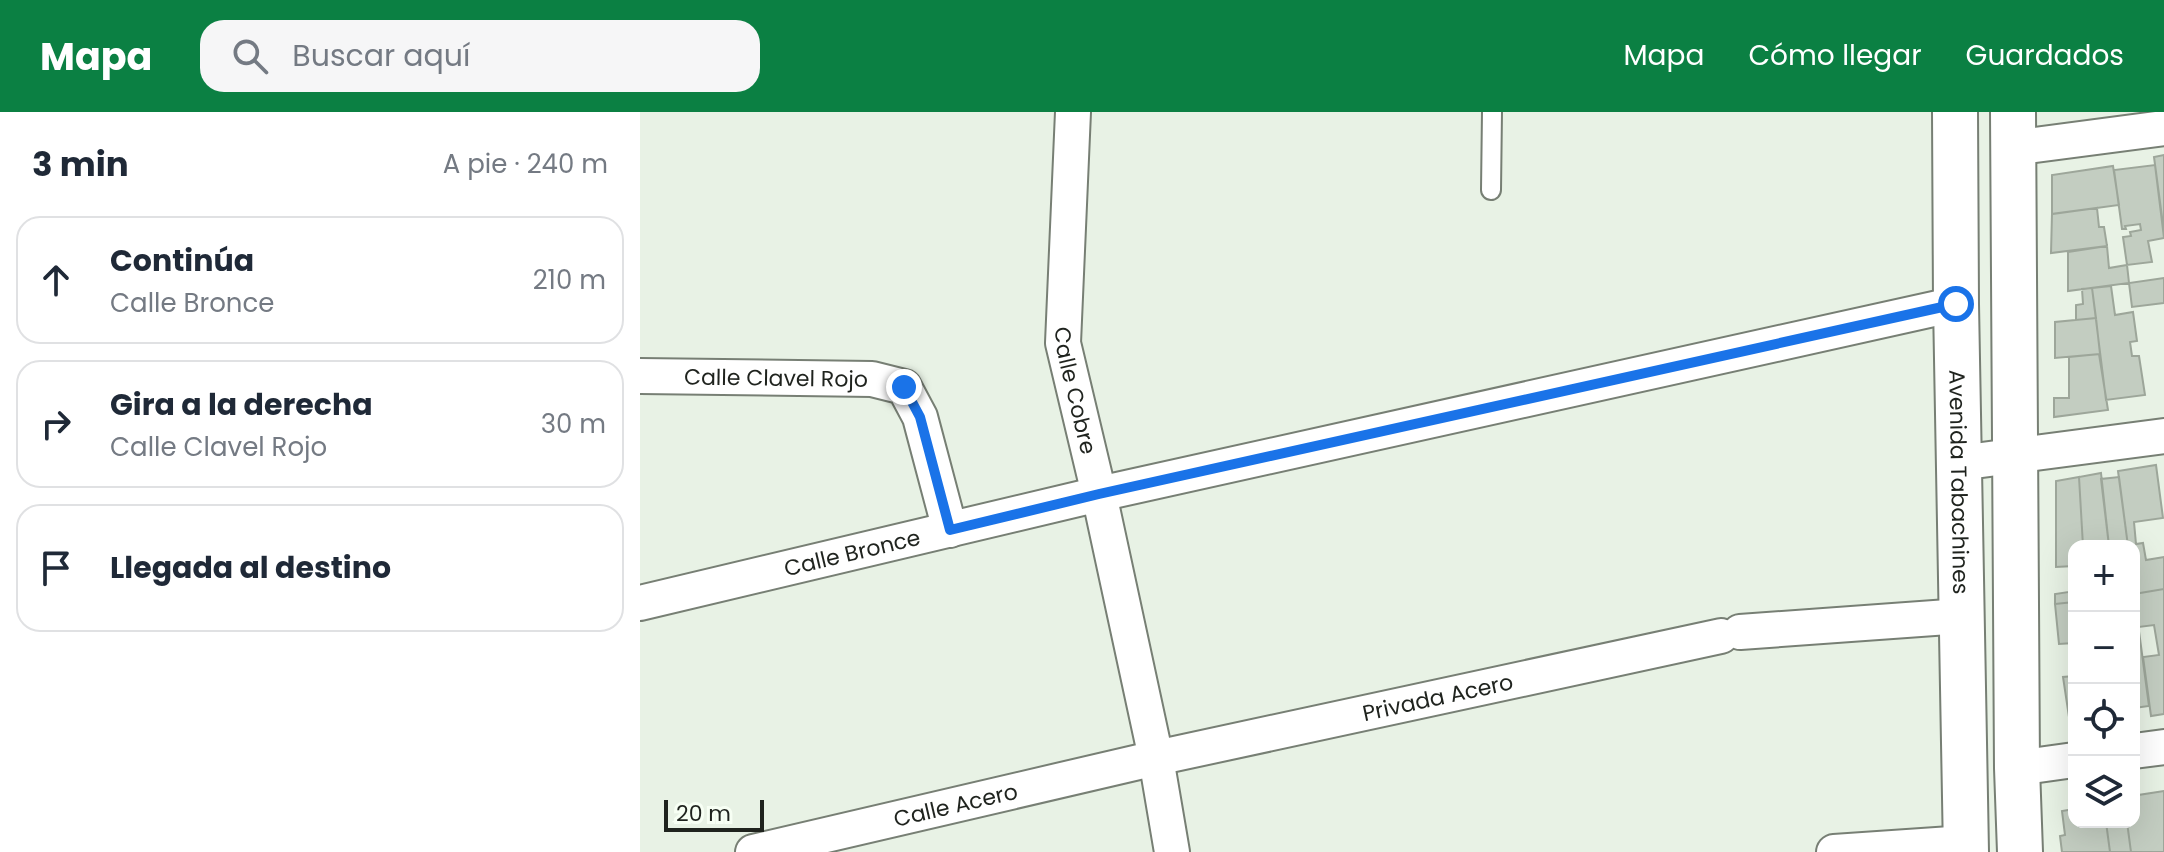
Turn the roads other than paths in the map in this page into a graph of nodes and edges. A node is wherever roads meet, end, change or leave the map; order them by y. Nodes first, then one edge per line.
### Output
1 (1073, 112) edge
2 (1492, 112) edge
3 (1955, 112) edge
4 (2164, 128) edge
5 (2013, 130) edge
6 (1491, 190) dead end
7 (1956, 304) junction
8 (640, 376) edge
9 (2164, 436) edge
10 (2014, 456) junction
11 (1959, 463) junction
12 (1099, 494) junction
13 (950, 530) junction
14 (640, 603) edge
15 (1962, 616) junction
16 (2164, 747) edge
17 (2140, 750) edge
18 (1156, 758) junction
19 (2068, 761) edge
20 (2017, 768) junction
21 (1966, 848) edge
22 (753, 852) edge
23 (1172, 852) edge
24 (1834, 852) edge
25 (2020, 852) edge

1 - 12 street, Calle Cobre
2 - 6 lane
3 - 7 street, Avenida Tabachines
4 - 5 street
5 - 10 street
7 - 11 street, Avenida Tabachines
7 - 12 street, Calle Bronce
8 - 13 street, Calle Clavel Rojo
9 - 10 street
10 - 11 street
10 - 20 street
11 - 15 street, Avenida Tabachines
12 - 13 street, Calle Bronce
12 - 18 street, Calle Cobre
13 - 14 street, Calle Bronce
15 - 18 street, Privada Acero
15 - 21 street, Avenida Tabachines
16 - 17 street
18 - 22 street, Calle Acero
18 - 23 street, Calle Cobre
19 - 20 street
20 - 25 street
21 - 24 street

